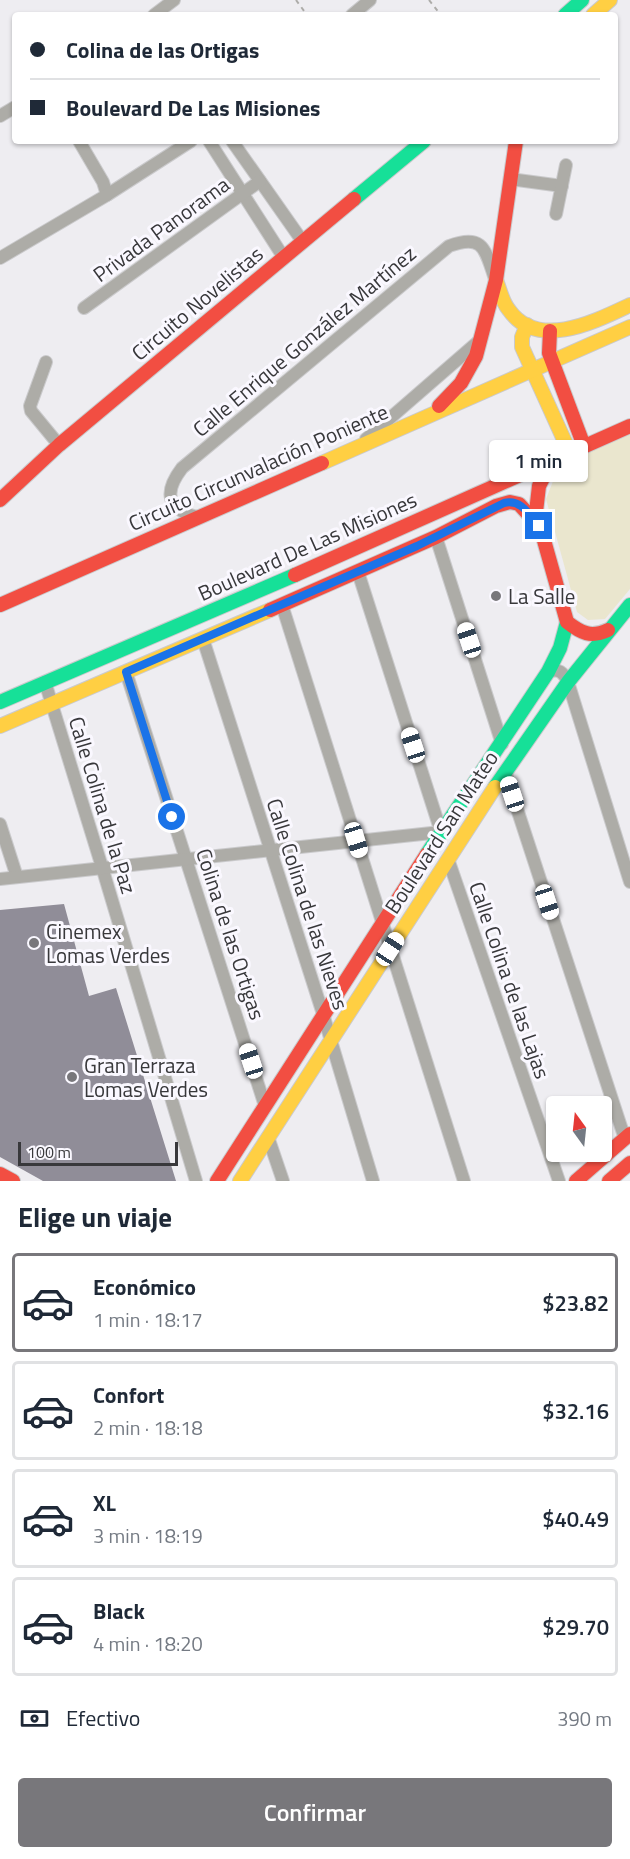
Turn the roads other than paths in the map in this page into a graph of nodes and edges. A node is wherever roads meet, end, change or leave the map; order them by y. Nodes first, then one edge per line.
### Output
1 (174, 0) edge
2 (370, 0) edge
3 (582, 0) edge
4 (610, 0) edge
5 (158, 12) edge
6 (355, 12) edge
7 (568, 12) edge
8 (596, 12) edge
9 (81, 144) edge
10 (186, 144) edge
11 (211, 144) edge
12 (234, 144) edge
13 (420, 144) edge
14 (516, 144) edge
15 (566, 165) dead end
16 (510, 179) junction
17 (260, 181) junction
18 (562, 186) junction
19 (243, 194) junction
20 (107, 195) junction
21 (556, 214) dead end
22 (303, 242) junction
23 (2, 254) edge
24 (284, 258) junction
25 (496, 280) junction
26 (630, 305) edge
27 (84, 308) dead end
28 (527, 324) junction
29 (630, 327) edge
30 (550, 331) junction
31 (480, 340) junction
32 (552, 361) junction
33 (46, 362) dead end
34 (534, 369) junction
35 (429, 414) junction
36 (630, 426) edge
37 (361, 444) junction
38 (59, 445) junction
39 (584, 446) junction
40 (570, 453) junction
41 (551, 462) junction
42 (0, 500) edge
43 (197, 517) junction
44 (539, 526) junction
45 (436, 537) junction
46 (358, 572) junction
47 (0, 605) edge
48 (282, 605) junction
49 (630, 605) edge
50 (567, 622) junction
51 (608, 630) junction
52 (203, 639) junction
53 (126, 672) junction
54 (548, 672) junction
55 (45, 682) junction
56 (568, 682) junction
57 (0, 702) edge
58 (52, 704) junction
59 (0, 726) edge
60 (502, 744) junction
61 (505, 772) junction
62 (0, 824) edge
63 (441, 832) junction
64 (356, 840) junction
65 (271, 850) junction
66 (186, 859) junction
67 (448, 859) junction
68 (102, 867) junction
69 (17, 877) junction
70 (0, 879) edge
71 (630, 882) edge
72 (382, 927) junction
73 (390, 949) junction
74 (323, 1014) junction
75 (331, 1041) junction
76 (266, 1106) junction
77 (268, 1137) junction
78 (627, 1137) edge
79 (630, 1163) edge
80 (0, 1174) edge
81 (13, 1181) edge
82 (196, 1181) edge
83 (217, 1181) edge
84 (240, 1181) edge
85 (283, 1181) edge
86 (373, 1181) edge
87 (464, 1181) edge
88 (558, 1181) edge
89 (576, 1181) edge
90 (609, 1181) edge

1 - 5 street
2 - 6 street
3 - 7 street
4 - 8 street
9 - 20 street
10 - 20 street
11 - 19 street
12 - 17 street
13 - 22 street, Circuito Novelistas
14 - 16 street
15 - 18 street
16 - 18 street
16 - 25 street
17 - 19 street, Privada Panorama
17 - 22 street
18 - 21 street
19 - 24 street
19 - 27 street, Privada Panorama
20 - 23 street
22 - 24 street, Circuito Novelistas
24 - 38 street, Circuito Novelistas
25 - 28 street
25 - 31 street
25 - 43 street, Calle Enrique González Martínez
26 - 30 street
28 - 30 street
28 - 34 street
29 - 32 street, Circuito Circunvalación Poniente
30 - 32 street
31 - 35 street
31 - 37 street
32 - 34 street, Circuito Circunvalación Poniente
32 - 39 street
33 - 38 street
34 - 35 street, Circuito Circunvalación Poniente
34 - 40 street
35 - 37 street, Circuito Circunvalación Poniente
36 - 39 street, Boulevard De Las Misiones
37 - 43 street, Circuito Circunvalación Poniente
38 - 42 street, Circuito Novelistas
39 - 40 street, Boulevard De Las Misiones
40 - 41 street, Boulevard De Las Misiones
41 - 44 street
41 - 55 street, Boulevard De Las Misiones
43 - 47 street, Circuito Circunvalación Poniente
44 - 45 street, Boulevard De Las Misiones
44 - 50 street
45 - 46 street, Boulevard De Las Misiones
45 - 60 street
46 - 48 street, Boulevard De Las Misiones
46 - 63 street
48 - 52 street, Boulevard De Las Misiones
48 - 64 street
49 - 51 street, Boulevard San Mateo
50 - 51 street
50 - 54 street, Boulevard San Mateo
51 - 56 street, Boulevard San Mateo
52 - 53 street, Boulevard De Las Misiones
52 - 65 street, Calle Colina de las Nieves
53 - 58 street, Boulevard De Las Misiones
53 - 66 street, Colina de las Ortigas
54 - 56 street
54 - 60 street, Boulevard San Mateo
55 - 57 street, Boulevard De Las Misiones
55 - 58 street, Calle Colina de la Paz
56 - 61 street, Boulevard San Mateo
56 - 71 street
58 - 59 street, Boulevard De Las Misiones
58 - 68 street, Calle Colina de la Paz
60 - 63 street, Boulevard San Mateo
61 - 67 street, Boulevard San Mateo
61 - 78 street
62 - 69 street
63 - 64 street
63 - 72 street, Boulevard San Mateo
64 - 65 street
64 - 72 street
65 - 66 street
65 - 74 street, Calle Colina de las Nieves
66 - 68 street
66 - 76 street, Colina de las Ortigas
67 - 73 street, Boulevard San Mateo
67 - 88 street, Calle Colina de las Lajas
68 - 69 street
68 - 82 street, Calle Colina de la Paz
69 - 70 street
72 - 73 street
72 - 74 street, Boulevard San Mateo
73 - 75 street, Boulevard San Mateo
73 - 87 street
74 - 75 street, Calle Colina de las Nieves
74 - 76 street, Boulevard San Mateo
75 - 77 street, Boulevard San Mateo
75 - 86 street, Calle Colina de las Nieves
76 - 83 street, Boulevard San Mateo
77 - 84 street, Boulevard San Mateo
77 - 85 street
78 - 89 street
79 - 90 street
80 - 81 street

